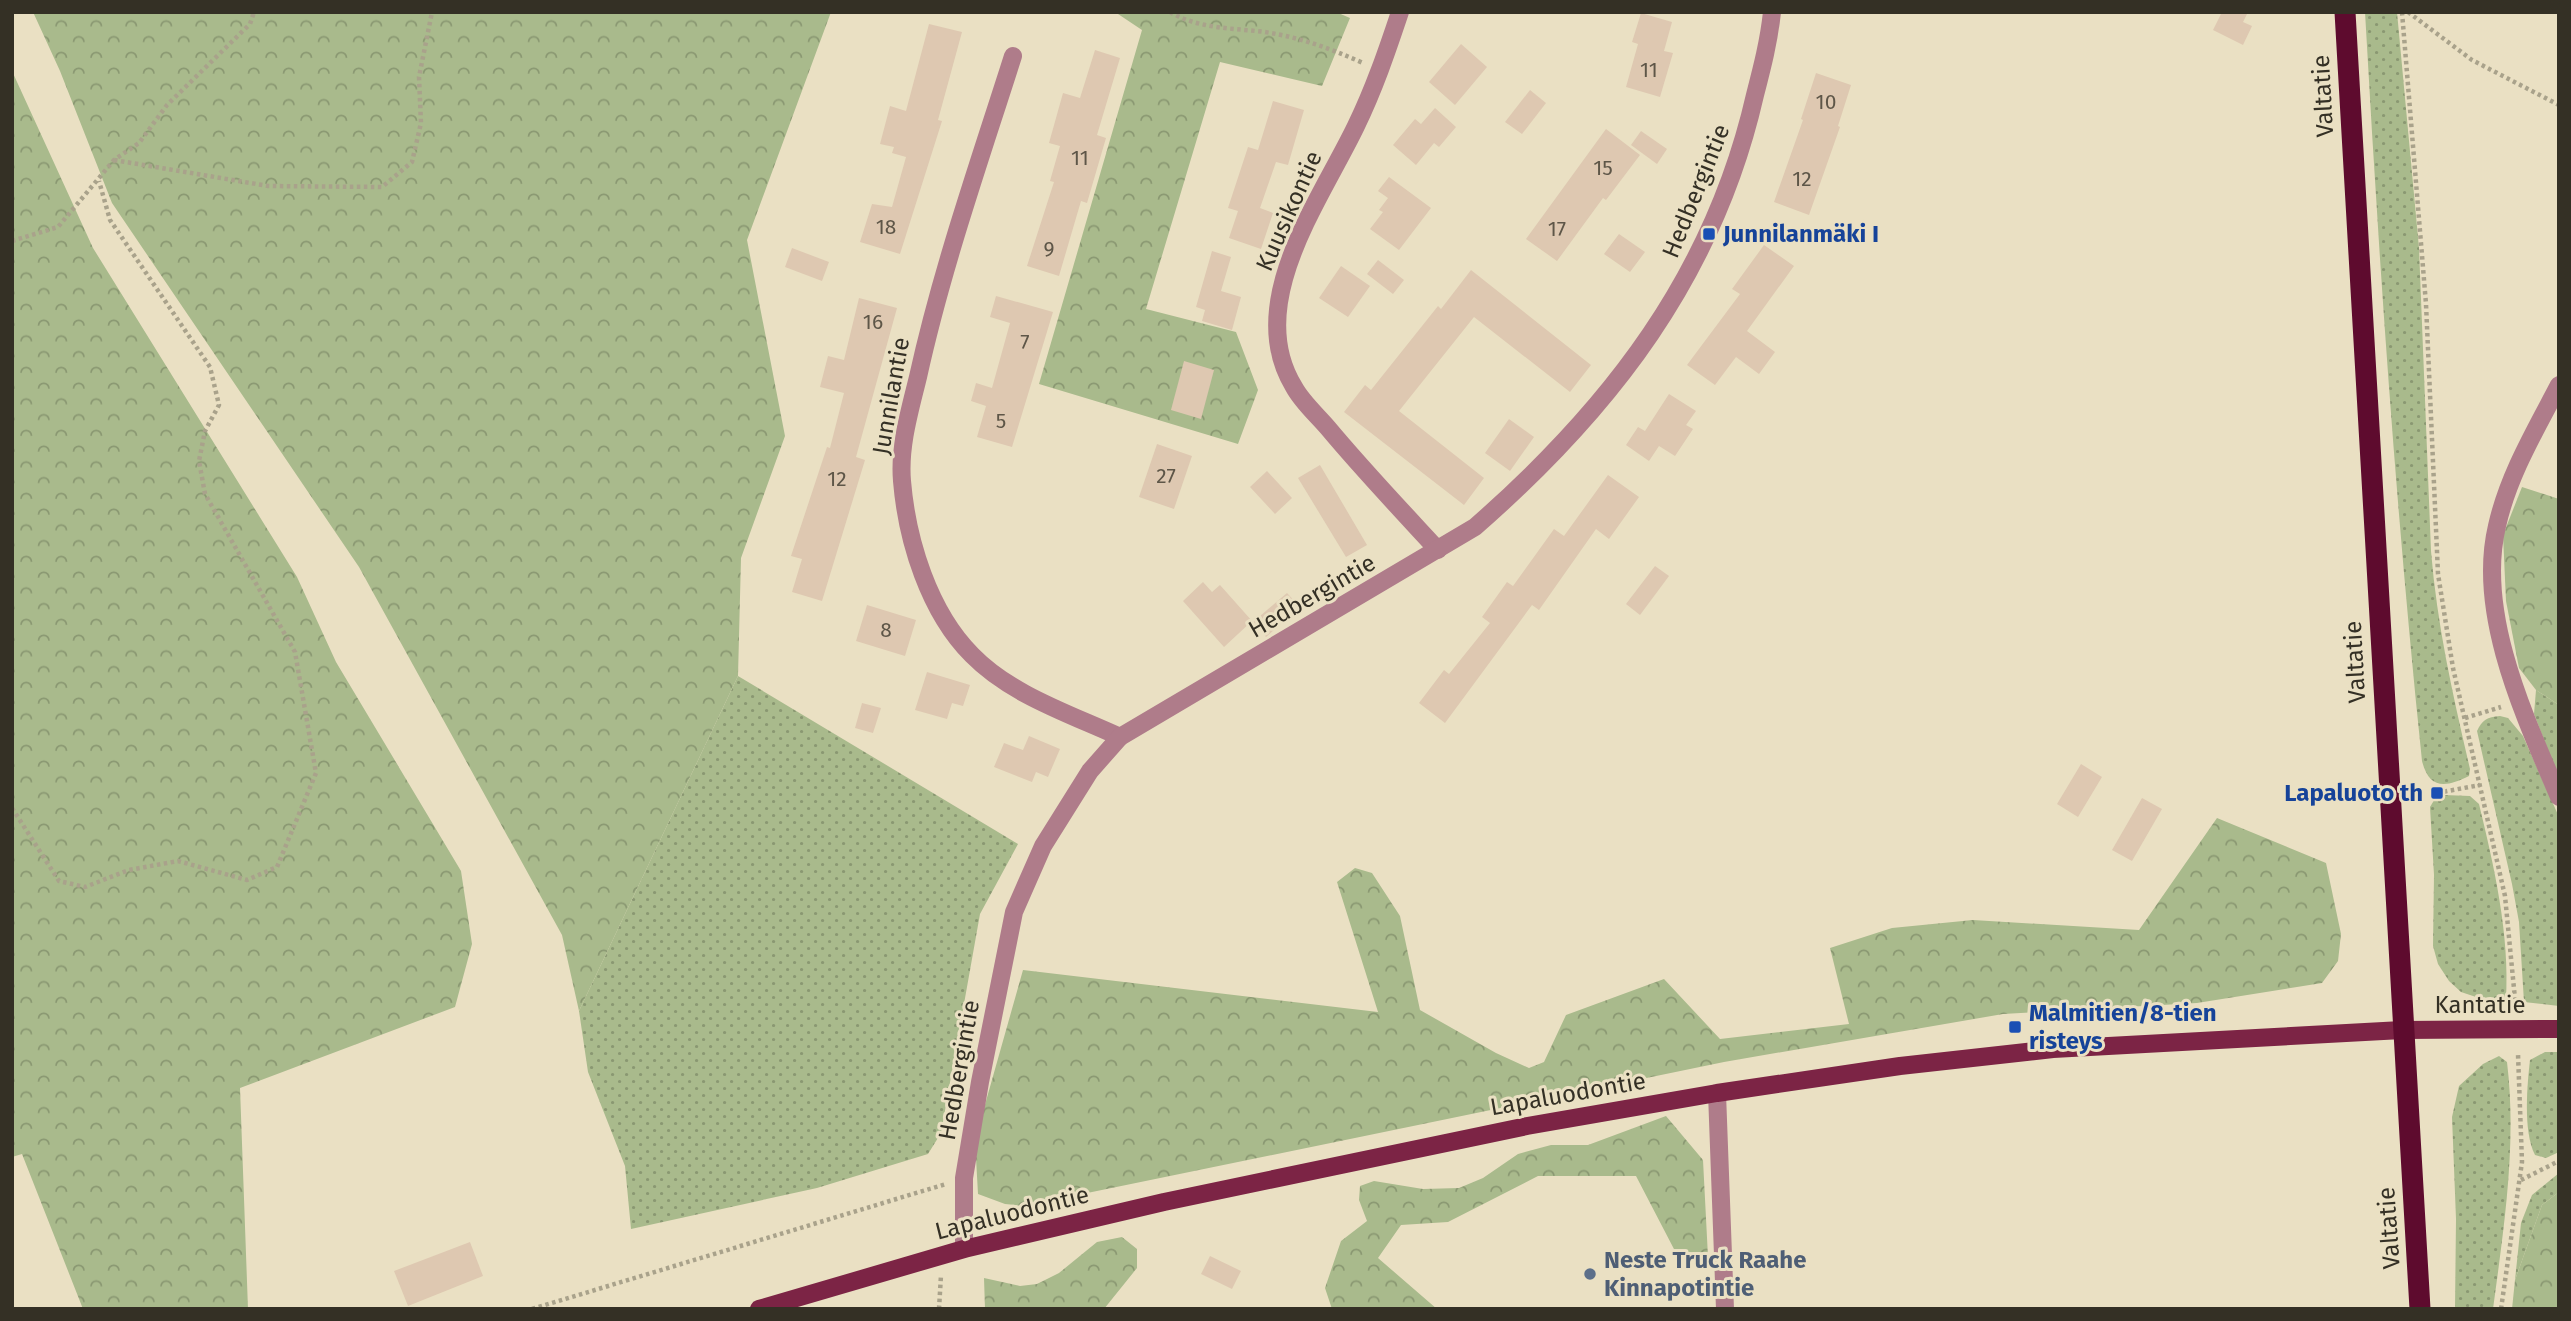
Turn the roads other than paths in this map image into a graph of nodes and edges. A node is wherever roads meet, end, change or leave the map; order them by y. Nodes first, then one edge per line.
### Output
1 (1400, 12) edge
2 (1772, 12) edge
3 (2345, 12) edge
4 (1013, 57) dead end
5 (2559, 385) edge
6 (1438, 550) junction
7 (1120, 737) junction
8 (2559, 797) edge
9 (2559, 1029) edge
10 (2402, 1030) junction
11 (1717, 1093) junction
12 (964, 1249) junction
13 (758, 1309) edge
14 (1725, 1309) edge
15 (2420, 1309) edge

1 - 6 street, Kuusikontie
2 - 6 street, Hedbergintie
3 - 10 highway, Valtatie
4 - 7 street, Junnilantie
5 - 8 street
6 - 7 street, Hedbergintie
7 - 12 street, Hedbergintie
9 - 10 main road, Kantatie
10 - 11 main road, Lapaluodontie
10 - 15 highway, Valtatie
11 - 12 main road, Lapaluodontie
11 - 14 street
12 - 13 main road, Lapaluodontie

